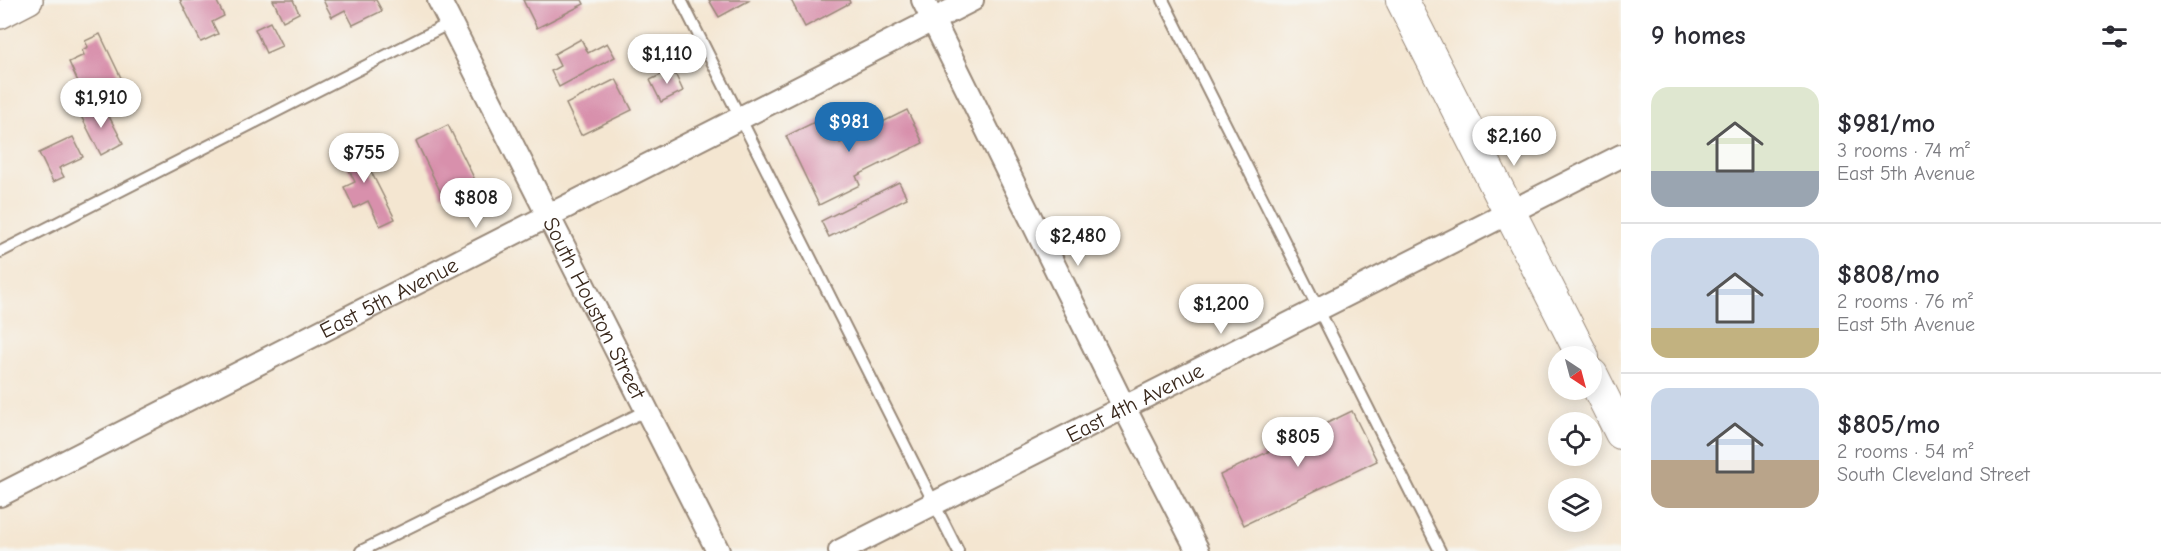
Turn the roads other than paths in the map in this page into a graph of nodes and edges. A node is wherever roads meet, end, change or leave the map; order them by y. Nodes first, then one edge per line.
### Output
1 (29, 0) edge
2 (439, 0) edge
3 (681, 0) edge
4 (972, 0) edge
5 (1163, 0) edge
6 (1402, 0) edge
7 (928, 10) edge
8 (0, 15) edge
9 (450, 23) junction
10 (741, 118) junction
11 (1621, 156) edge
12 (1509, 212) junction
13 (549, 215) junction
14 (0, 252) edge
15 (1318, 309) junction
16 (1576, 346) edge
17 (1602, 395) edge
18 (1124, 407) junction
19 (647, 410) junction
20 (1621, 433) edge
21 (0, 495) edge
22 (934, 503) junction
23 (361, 551) edge
24 (718, 551) edge
25 (840, 551) edge
26 (958, 551) edge
27 (1198, 551) edge
28 (1440, 551) edge

1 - 8 street
2 - 9 street, South Houston Street
3 - 10 lane
4 - 7 street, East 5th Avenue
5 - 15 lane
6 - 12 main road
7 - 10 street, East 5th Avenue
7 - 18 street
9 - 13 street, South Houston Street
9 - 14 lane
10 - 13 street, East 5th Avenue
10 - 22 lane
11 - 12 street, East 4th Avenue
12 - 15 street, East 4th Avenue
12 - 16 main road
13 - 19 street, South Houston Street
13 - 21 street, East 5th Avenue
15 - 18 street, East 4th Avenue
15 - 28 lane
17 - 20 main road
18 - 22 street, East 4th Avenue
18 - 27 street
19 - 23 lane
19 - 24 street, South Houston Street
22 - 25 street, East 4th Avenue
22 - 26 lane

